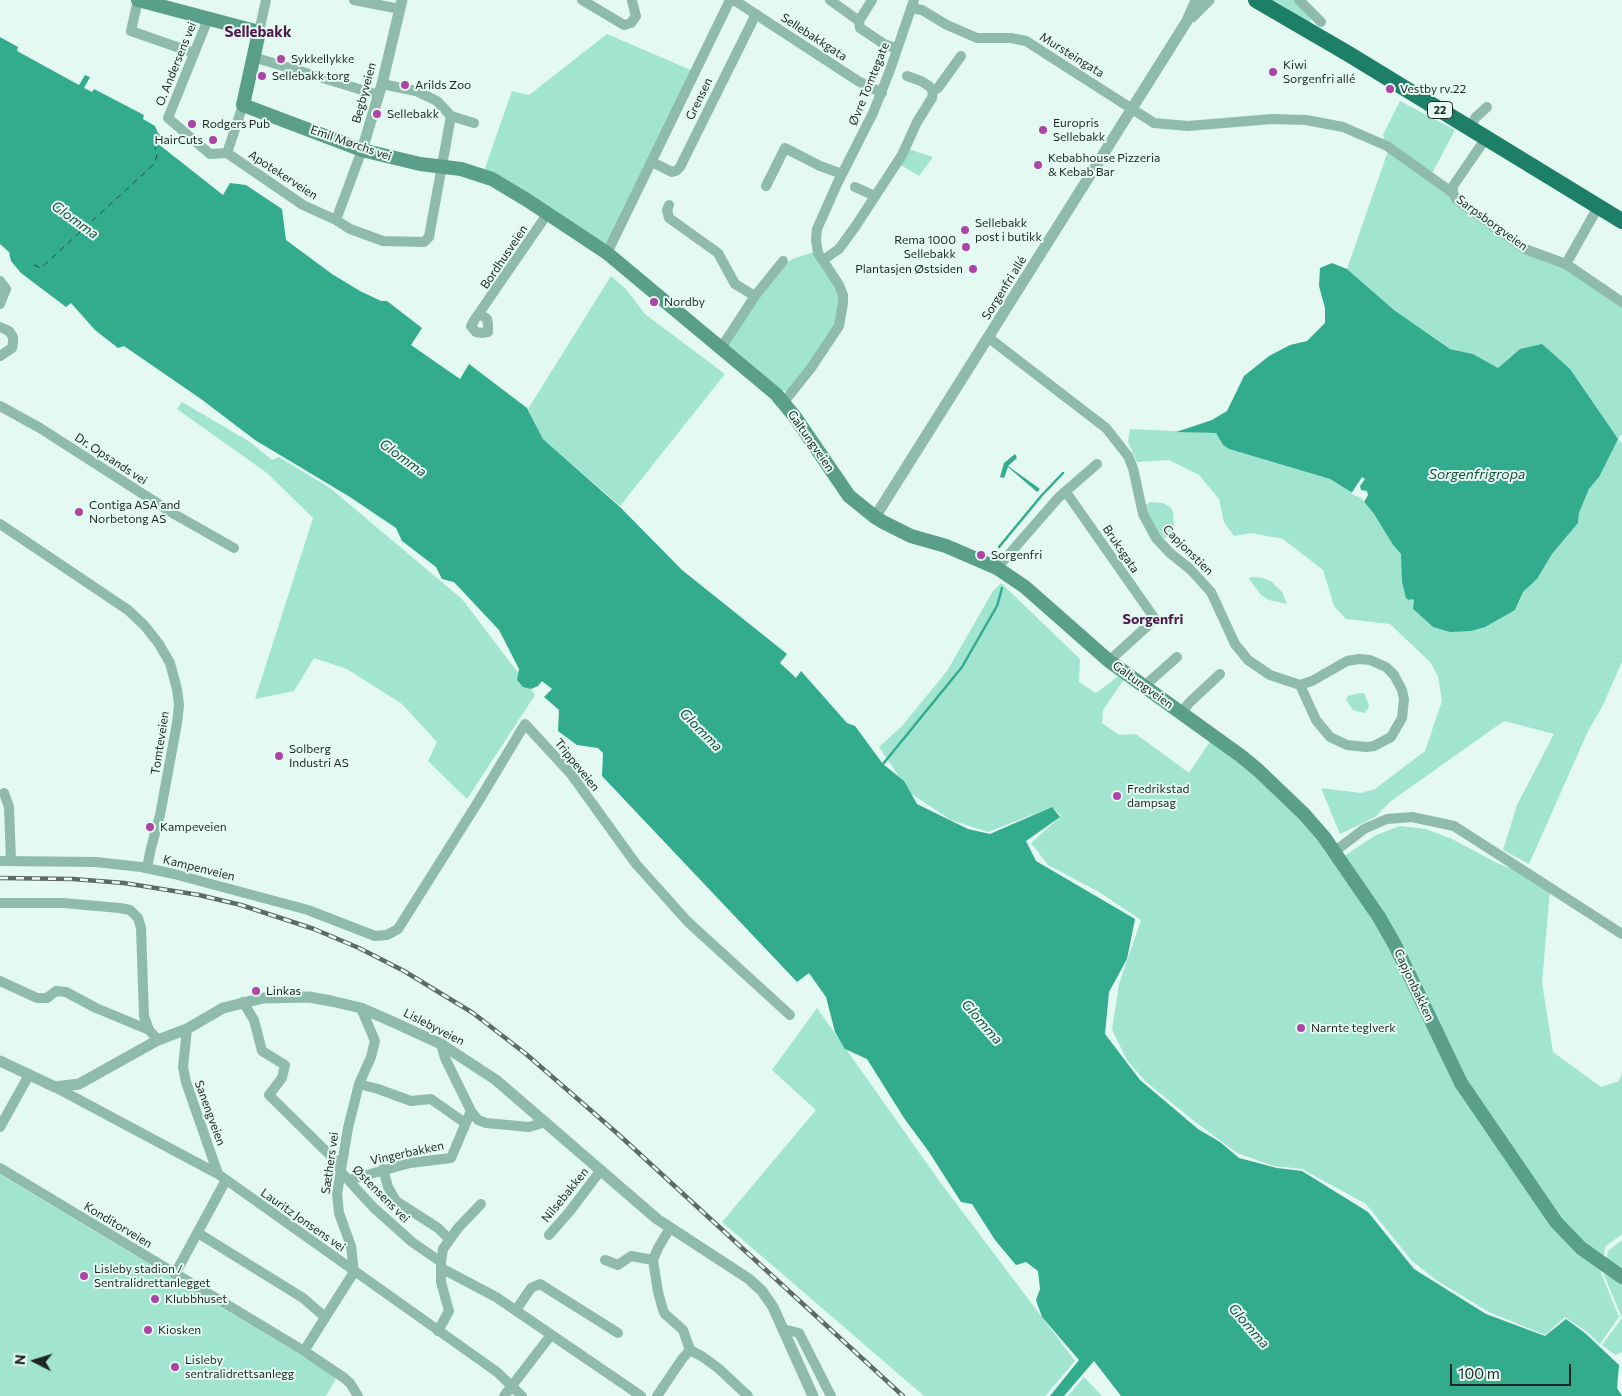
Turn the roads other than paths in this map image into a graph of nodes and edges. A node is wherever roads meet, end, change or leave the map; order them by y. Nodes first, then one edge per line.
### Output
1 (138, 0) edge
2 (266, 0) edge
3 (354, 0) edge
4 (582, 0) edge
5 (732, 0) edge
6 (828, 0) edge
7 (872, 0) edge
8 (1196, 0) edge
9 (1209, 0) edge
10 (1256, 0) edge
11 (1299, 0) edge
12 (632, 1) edge
13 (401, 4) edge
14 (912, 4) edge
15 (756, 14) junction
16 (208, 19) junction
17 (860, 21) junction
18 (1187, 21) junction
19 (1321, 22) dead end
20 (259, 32) junction
21 (897, 50) junction
22 (194, 52) junction
23 (253, 56) junction
24 (961, 56) dead end
25 (908, 76) dead end
26 (380, 89) junction
27 (933, 91) junction
28 (882, 93) junction
29 (243, 105) junction
30 (1488, 107) dead end
31 (1132, 109) junction
32 (451, 116) junction
33 (168, 118) joint
34 (474, 123) dead end
35 (1469, 128) junction
36 (1486, 138) junction
37 (362, 150) junction
38 (227, 154) junction
39 (652, 162) junction
40 (442, 166) junction
41 (842, 174) junction
42 (766, 186) dead end
43 (855, 187) dead end
44 (1453, 194) junction
45 (875, 196) junction
46 (669, 205) dead end
47 (1598, 207) junction
48 (548, 213) junction
49 (336, 220) junction
50 (1622, 221) edge
51 (607, 253) junction
52 (823, 260) junction
53 (783, 261) dead end
54 (1566, 264) junction
55 (3, 285) edge
56 (754, 296) junction
57 (1622, 302) edge
58 (0, 304) edge
59 (480, 314) dead end
60 (0, 327) edge
61 (988, 338) junction
62 (720, 348) junction
63 (0, 356) edge
64 (784, 402) junction
65 (0, 406) edge
66 (1097, 464) dead end
67 (1066, 492) junction
68 (875, 517) junction
69 (0, 524) edge
70 (234, 548) dead end
71 (997, 568) junction
72 (1177, 657) dead end
73 (1109, 661) junction
74 (1220, 674) dead end
75 (1300, 684) junction
76 (1145, 687) junction
77 (1181, 712) junction
78 (4, 793) dead end
79 (1334, 852) junction
80 (5, 861) edge
81 (147, 868) junction
82 (0, 903) edge
83 (1622, 934) edge
84 (375, 936) joint
85 (0, 981) edge
86 (243, 1002) junction
87 (361, 1008) junction
88 (790, 1015) dead end
89 (187, 1029) junction
90 (150, 1030) junction
91 (158, 1040) junction
92 (441, 1044) junction
93 (0, 1060) edge
94 (29, 1075) junction
95 (359, 1084) junction
96 (55, 1088) junction
97 (471, 1111) junction
98 (545, 1122) junction
99 (465, 1123) junction
100 (0, 1127) edge
101 (0, 1168) edge
102 (383, 1169) junction
103 (602, 1170) junction
104 (341, 1172) junction
105 (222, 1177) junction
106 (349, 1180) junction
107 (482, 1204) dead end
108 (670, 1228) junction
109 (198, 1233) junction
110 (549, 1235) dead end
111 (449, 1239) junction
112 (604, 1260) dead end
113 (653, 1260) junction
114 (441, 1265) junction
115 (354, 1272) junction
116 (175, 1274) junction
117 (1622, 1277) edge
118 (516, 1310) junction
119 (325, 1317) junction
120 (783, 1329) junction
121 (438, 1331) junction
122 (618, 1333) dead end
123 (551, 1335) junction
124 (690, 1350) junction
125 (304, 1351) junction
126 (512, 1386) junction
127 (358, 1396) edge
128 (504, 1396) edge
129 (522, 1396) edge
130 (641, 1396) edge
131 (657, 1396) edge
132 (748, 1396) edge
133 (813, 1396) edge
134 (832, 1396) edge

1 - 16 main road
1 - 22 street
2 - 20 street
3 - 13 street
4 - 12 street
5 - 15 street, Sellebakkgata
5 - 39 street, Grensen
6 - 17 street
7 - 17 street
8 - 18 street
9 - 18 street
10 - 35 highway, 22
11 - 19 street
13 - 26 street, Begbyveien
14 - 21 street, Øvre Tomtegate
14 - 31 street, Mursteingata
15 - 28 street, Sellebakkgata
15 - 39 street, Grensen
16 - 20 main road
16 - 22 street, O. Andersens vei
17 - 21 street
18 - 31 street, Sorgenfri allé
20 - 23 main road
21 - 28 street, Øvre Tomtegate
22 - 33 street, O. Andersens vei
23 - 26 street
23 - 29 main road
24 - 27 street
25 - 27 street
26 - 32 street
26 - 37 street, Begbyveien
27 - 45 street
28 - 41 street, Øvre Tomtegate
29 - 37 main road, Emil Mørchs vei
29 - 38 street
30 - 35 street
31 - 44 street, Mursteingata
31 - 61 street, Sorgenfri allé
32 - 34 street
32 - 40 street
33 - 38 street, Apotekerveien
35 - 36 highway, 22
36 - 44 street, Sarpsborgveien
36 - 47 highway, 22
37 - 40 main road, Emil Mørchs vei
37 - 49 street, Begbyveien
38 - 49 street, Apotekerveien
39 - 51 street, Grensen
40 - 48 main road, Galtungveien
40 - 49 street, Apotekerveien
41 - 42 street
41 - 52 street, Øvre Tomtegate
43 - 45 street
44 - 54 street, Sarpsborgveien
45 - 52 street
46 - 56 street
47 - 50 highway, 22
47 - 54 street
48 - 51 main road, Galtungveien
48 - 59 street, Bordhusveien
51 - 62 main road, Galtungveien
52 - 64 street, Øvre Tomtegate
53 - 56 street
54 - 57 street, Sarpsborgveien
55 - 58 street
56 - 62 street
60 - 63 street
61 - 68 street, Sorgenfri allé
61 - 75 street, Capjonstien
62 - 64 main road, Galtungveien
64 - 68 main road, Galtungveien
65 - 70 street, Dr. Opsands vei
66 - 67 street
67 - 71 street
67 - 73 street, Bruksgata
68 - 71 main road, Galtungveien
69 - 81 street, Tomteveien
71 - 73 main road, Galtungveien
72 - 76 street
73 - 76 main road, Galtungveien
74 - 77 street
75 - 75 street
76 - 77 main road, Galtungveien
77 - 79 main road, Capjonbakken
78 - 80 street, Kampenveien
79 - 83 street
79 - 117 main road, Capjonbakken
80 - 81 street, Kampenveien
81 - 84 street, Kampenveien
82 - 90 street
84 - 88 street, Trippeveien
85 - 90 street
86 - 87 street, Lislebyveien
86 - 89 street, Lislebyveien
86 - 104 street, Østensens vei
87 - 92 street, Lislebyveien
87 - 95 street, Sæthers vei
89 - 91 street, Lislebyveien
89 - 105 street, Sanengveien
90 - 91 street
91 - 96 street, Lislebyveien
92 - 97 street
92 - 98 street, Lislebyveien
93 - 94 street
94 - 96 street
94 - 100 street
95 - 99 street
95 - 104 street, Sæthers vei
96 - 105 street, Lauritz Jonsens vei
97 - 98 street
97 - 99 street, Vingerbakken
98 - 103 street, Lislebyveien
99 - 102 street, Vingerbakken
101 - 116 street, Konditorveien
102 - 106 street, Vingerbakken
102 - 111 street
103 - 108 street, Lislebyveien
103 - 110 street, Nilsebakken
104 - 106 street, Østensens vei
104 - 115 street, Sæthers vei
105 - 109 street
105 - 115 street, Lauritz Jonsens vei
106 - 114 street, Østensens vei
107 - 111 street
108 - 113 street
108 - 120 street, Lislebyveien
109 - 116 street
109 - 119 street
111 - 114 street
112 - 113 street
113 - 124 street
114 - 118 street, Østensens vei
114 - 121 street
115 - 119 street
115 - 121 street, Lauritz Jonsens vei
116 - 125 street, Konditorveien
118 - 122 street
118 - 123 street, Østensens vei
119 - 125 street
120 - 133 street, Lislebyveien
120 - 134 street
121 - 126 street, Lauritz Jonsens vei
123 - 126 street
123 - 130 street, Østensens vei
124 - 131 street
124 - 132 street
125 - 127 street, Konditorveien
126 - 128 street
126 - 129 street, Lauritz Jonsens vei

